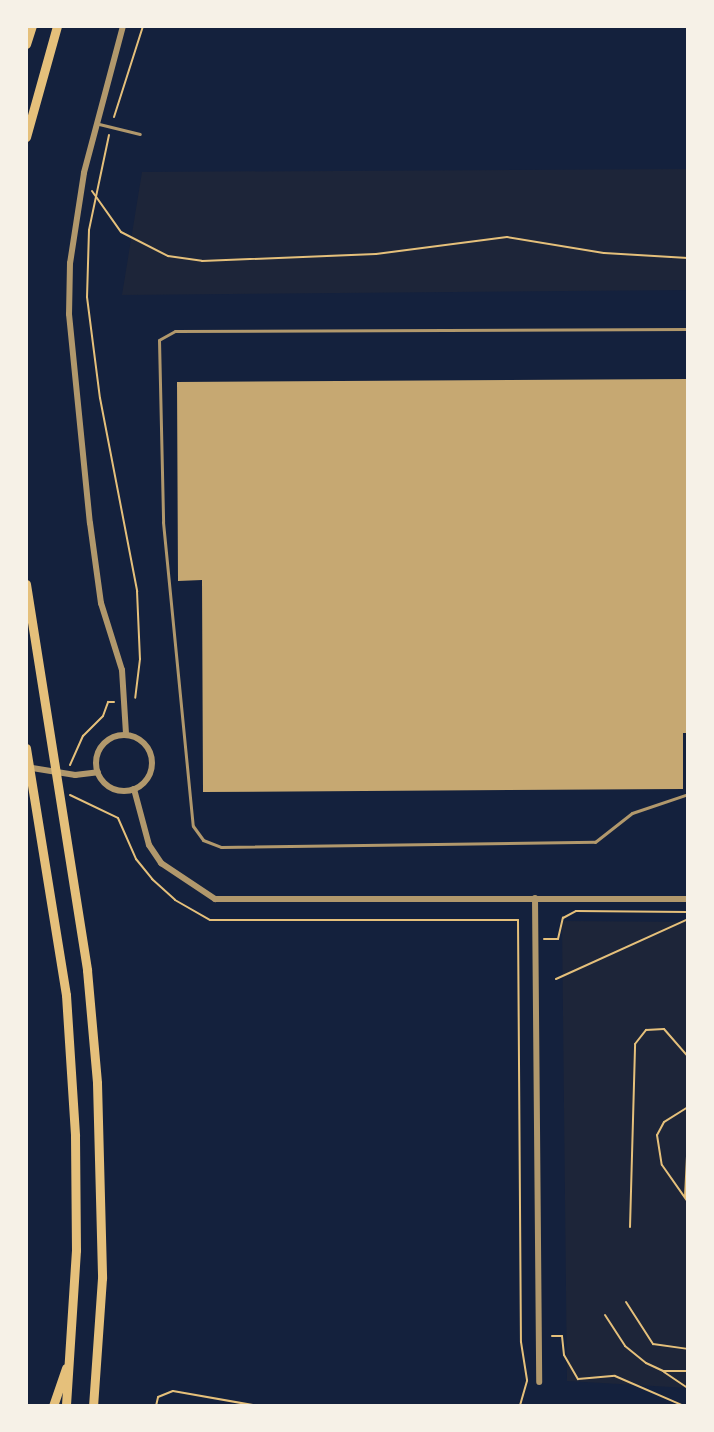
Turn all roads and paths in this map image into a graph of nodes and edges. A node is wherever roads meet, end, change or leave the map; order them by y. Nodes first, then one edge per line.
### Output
1 (32, 26) edge
2 (57, 26) edge
3 (123, 26) edge
4 (143, 26) edge
5 (26, 44) edge
6 (95, 123) junction
7 (111, 127) junction
8 (140, 134) dead end
9 (26, 137) edge
10 (92, 189) dead end
11 (95, 198) junction
12 (688, 258) edge
13 (688, 329) edge
14 (26, 584) edge
15 (136, 692) dead end
16 (108, 702) dead end
17 (126, 734) junction
18 (26, 748) edge
19 (76, 748) dead end
20 (26, 767) edge
21 (98, 772) junction
22 (134, 789) junction
23 (688, 794) edge
24 (61, 795) junction
25 (535, 898) junction
26 (688, 899) edge
27 (688, 912) edge
28 (688, 919) edge
29 (558, 939) dead end
30 (556, 979) dead end
31 (688, 1057) edge
32 (688, 1107) edge
33 (688, 1136) edge
34 (685, 1147) junction
35 (688, 1153) edge
36 (684, 1198) junction
37 (688, 1202) edge
38 (630, 1227) dead end
39 (626, 1302) dead end
40 (605, 1315) dead end
41 (552, 1336) dead end
42 (73, 1346) junction
43 (688, 1349) edge
44 (663, 1371) junction
45 (688, 1371) edge
46 (539, 1382) dead end
47 (688, 1388) edge
48 (53, 1406) edge
49 (66, 1406) edge
50 (93, 1406) edge
51 (156, 1406) edge
52 (258, 1406) edge
53 (520, 1406) edge
54 (684, 1406) edge

1 - 5 highway
2 - 9 highway
3 - 6 street
4 - 7 path
6 - 7 lane
6 - 17 street
7 - 8 lane
7 - 11 path
10 - 11 path
11 - 12 path
11 - 15 path
13 - 23 lane
14 - 24 highway
16 - 19 path
17 - 21 street
17 - 22 street
18 - 42 highway
20 - 21 street
21 - 22 street
22 - 25 street
24 - 50 highway
24 - 53 path
25 - 26 street
25 - 46 street
27 - 29 path
28 - 30 path
31 - 38 path
32 - 36 path
33 - 34 path
34 - 35 path
34 - 36 path
36 - 37 path
39 - 43 path
40 - 44 path
41 - 54 path
42 - 48 highway
42 - 49 highway
44 - 45 path
44 - 47 path
51 - 52 path

